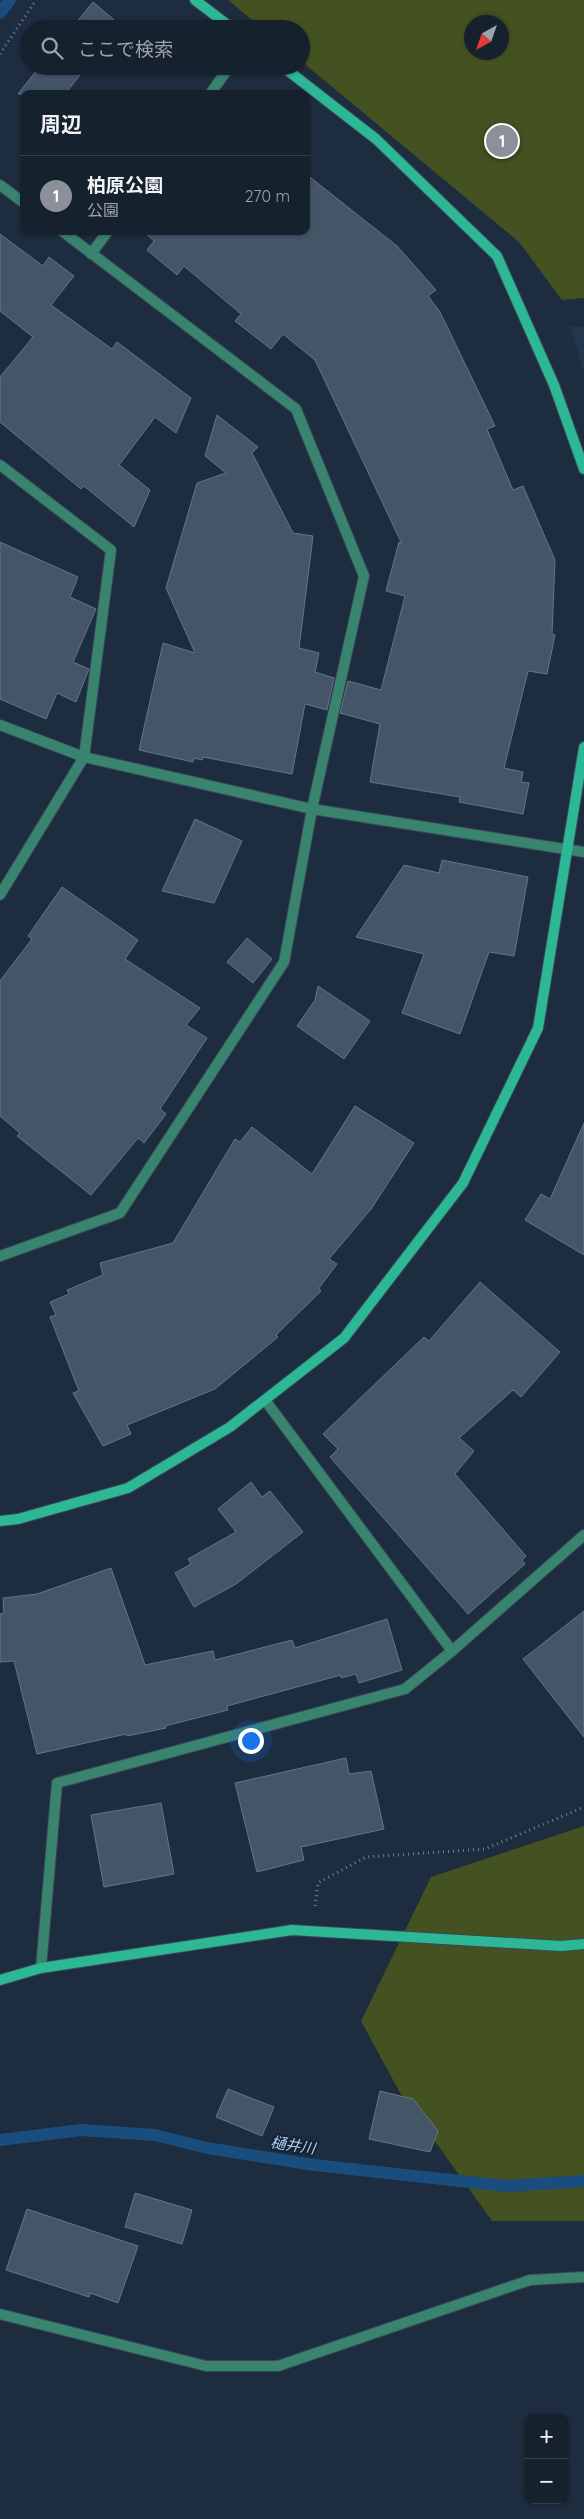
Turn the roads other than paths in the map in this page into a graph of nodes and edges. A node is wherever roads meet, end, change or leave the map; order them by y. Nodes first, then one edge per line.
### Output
1 (195, 0) edge
2 (221, 20) edge
3 (224, 75) edge
4 (294, 75) edge
5 (213, 90) edge
6 (0, 185) edge
7 (20, 200) edge
8 (67, 235) edge
9 (105, 235) edge
10 (91, 254) junction
11 (0, 465) edge
12 (584, 469) edge
13 (0, 725) edge
14 (584, 747) edge
15 (84, 757) junction
16 (312, 808) junction
17 (568, 849) junction
18 (584, 852) edge
19 (0, 895) edge
20 (0, 1256) edge
21 (264, 1400) junction
22 (0, 1521) edge
23 (584, 1535) edge
24 (452, 1651) junction
25 (584, 1944) edge
26 (41, 1968) junction
27 (0, 1980) edge
28 (584, 2278) edge
29 (0, 2314) edge

1 - 2 street
3 - 5 street
4 - 12 street
6 - 7 street
8 - 10 street
9 - 10 street
10 - 16 street
11 - 15 street
13 - 15 street
14 - 17 street
15 - 16 street
15 - 19 street
16 - 17 street
16 - 20 street
17 - 18 street
17 - 21 street
21 - 22 street
21 - 24 street
23 - 24 street
24 - 26 street
25 - 26 street
26 - 27 street
28 - 29 street

